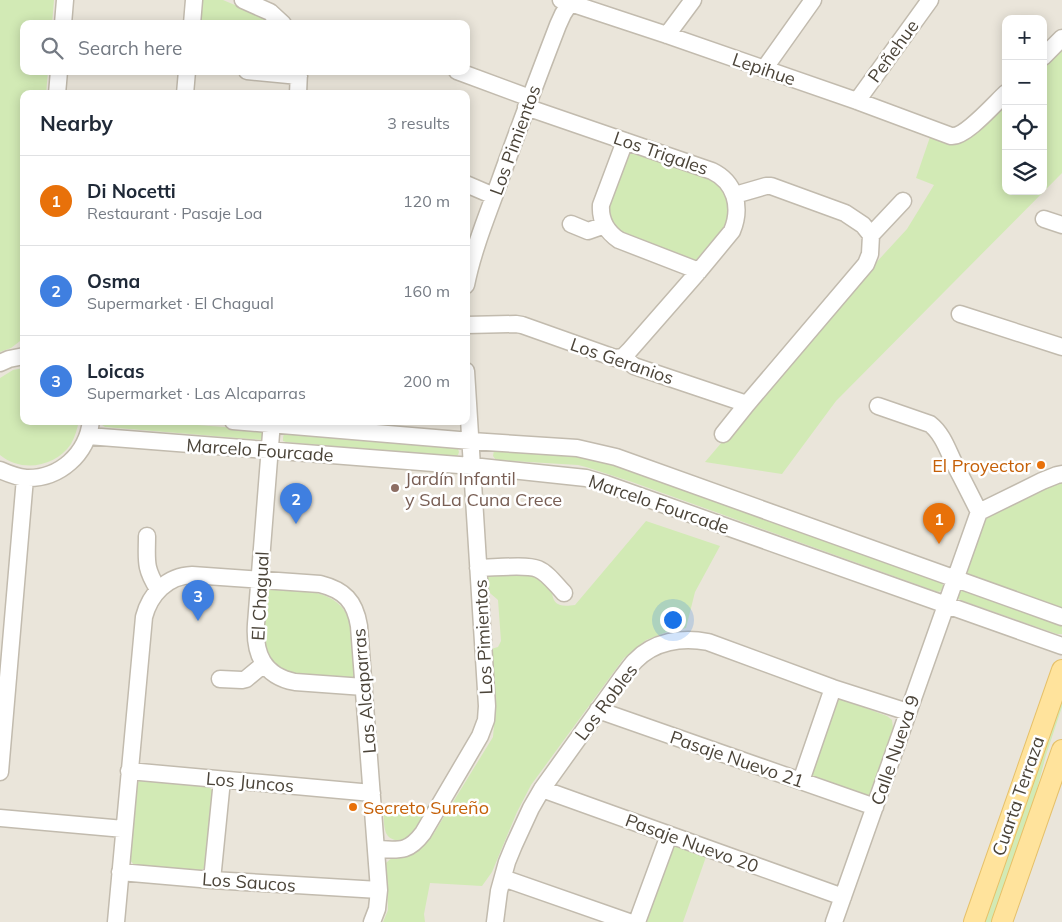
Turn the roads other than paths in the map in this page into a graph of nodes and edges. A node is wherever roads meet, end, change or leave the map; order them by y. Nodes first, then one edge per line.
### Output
1 (65, 0) edge
2 (194, 0) edge
3 (243, 0) edge
4 (692, 0) edge
5 (813, 0) edge
6 (930, 0) edge
7 (568, 1) edge
8 (63, 20) edge
9 (192, 20) edge
10 (279, 20) edge
11 (667, 35) junction
12 (1062, 38) edge
13 (1047, 52) edge
14 (764, 69) junction
15 (59, 75) edge
16 (187, 75) edge
17 (299, 75) edge
18 (466, 75) edge
19 (57, 90) edge
20 (185, 90) edge
21 (298, 90) edge
22 (1002, 97) edge
23 (857, 101) junction
24 (528, 102) junction
25 (625, 141) junction
26 (470, 186) edge
27 (735, 195) junction
28 (494, 196) junction
29 (902, 201) dead end
30 (1044, 219) dead end
31 (571, 224) dead end
32 (1062, 224) edge
33 (605, 225) junction
34 (871, 235) junction
35 (470, 269) edge
36 (699, 271) junction
37 (960, 314) dead end
38 (470, 325) edge
39 (1062, 347) edge
40 (20, 357) edge
41 (623, 357) junction
42 (0, 363) edge
43 (747, 404) junction
44 (878, 406) dead end
45 (272, 425) edge
46 (294, 425) edge
47 (470, 425) edge
48 (89, 429) edge
49 (723, 434) dead end
50 (471, 441) junction
51 (270, 451) junction
52 (472, 466) junction
53 (0, 470) edge
54 (1062, 474) edge
55 (25, 478) junction
56 (979, 512) junction
57 (806, 526) junction
58 (147, 536) dead end
59 (797, 552) junction
60 (478, 568) junction
61 (954, 578) junction
62 (259, 579) junction
63 (158, 589) junction
64 (564, 593) dead end
65 (945, 604) junction
66 (1062, 617) edge
67 (1062, 646) edge
68 (264, 664) junction
69 (1062, 670) edge
70 (220, 679) dead end
71 (364, 687) junction
72 (833, 688) junction
73 (3, 704) edge
74 (598, 710) junction
75 (908, 712) junction
76 (1062, 750) edge
77 (129, 771) junction
78 (0, 772) edge
79 (222, 780) junction
80 (801, 781) junction
81 (542, 789) junction
82 (372, 793) junction
83 (875, 807) junction
84 (0, 818) edge
85 (124, 829) junction
86 (669, 835) junction
87 (376, 849) junction
88 (120, 872) junction
89 (503, 878) junction
90 (212, 880) junction
91 (378, 890) junction
92 (843, 897) junction
93 (116, 922) edge
94 (372, 922) edge
95 (495, 922) edge
96 (629, 922) edge
97 (637, 922) edge
98 (834, 922) edge
99 (974, 922) edge
100 (1002, 922) edge

1 - 8 street
2 - 9 street
3 - 10 street
4 - 11 street
5 - 14 street
6 - 23 street, Peñehue
7 - 11 street, Lepihue
7 - 24 street, Los Pimientos
11 - 14 street, Lepihue
12 - 13 street
14 - 23 street, Lepihue
15 - 19 street
16 - 20 street
17 - 21 street
18 - 24 street, Los Trigales
22 - 23 street, Lepihue
24 - 25 street, Los Trigales
24 - 28 street, Los Pimientos
25 - 27 street, Los Trigales
25 - 33 street
26 - 28 street
27 - 34 street
27 - 36 street
28 - 35 street, Los Pimientos
29 - 34 street
30 - 32 street
31 - 33 street
33 - 36 street
34 - 43 street
36 - 41 street
37 - 39 street
38 - 41 street, Los Geranios
40 - 42 street
41 - 43 street, Los Geranios
43 - 49 street
44 - 56 street
45 - 51 street, El Chagual
46 - 50 street, Marcelo Fourcade
47 - 50 street, Los Pimientos
48 - 51 street, Marcelo Fourcade
48 - 55 street, Marcelo Fourcade
50 - 52 street, Los Pimientos
50 - 57 street, Marcelo Fourcade
51 - 52 street, Marcelo Fourcade
51 - 62 street, El Chagual
52 - 59 street, Marcelo Fourcade
52 - 60 street, Los Pimientos
53 - 55 street, Marcelo Fourcade
54 - 56 street
55 - 73 street
56 - 61 street, Calle Nueva 9
57 - 59 street
57 - 61 street, Marcelo Fourcade
58 - 63 street
59 - 65 street, Marcelo Fourcade
60 - 64 street
60 - 87 street, Los Pimientos
61 - 65 street, Calle Nueva 9
61 - 66 street, Marcelo Fourcade
62 - 63 street, Las Alcaparras
62 - 68 street, El Chagual
62 - 71 street, Las Alcaparras
63 - 77 street, Las Alcaparras
65 - 67 street, Marcelo Fourcade
65 - 75 street, Calle Nueva 9
68 - 70 street
68 - 71 street, El Chagual
69 - 99 main road, Cuarta Terraza
71 - 82 street, Las Alcaparras
72 - 74 street, Los Robles
72 - 75 street, Los Robles
72 - 80 street
73 - 78 street
74 - 80 street, Pasaje Nuevo 21
74 - 81 street, Los Robles
75 - 83 street, Calle Nueva 9
76 - 100 main road, Cuarta Terraza
77 - 79 street, Los Juncos
77 - 85 street, Las Alcaparras
79 - 82 street, Los Juncos
79 - 90 street
80 - 83 street, Pasaje Nuevo 21
81 - 86 street, Pasaje Nuevo 20
81 - 89 street, Los Robles
82 - 87 street, Las Alcaparras
83 - 92 street, Calle Nueva 9
84 - 85 street
85 - 88 street, Las Alcaparras
86 - 92 street, Pasaje Nuevo 20
86 - 97 street
87 - 91 street, Las Alcaparras
88 - 90 street, Los Saucos
88 - 93 street, Las Alcaparras
89 - 95 street, Los Robles
89 - 96 street
90 - 91 street, Los Saucos
91 - 94 street, Las Alcaparras
92 - 98 street, Calle Nueva 9

